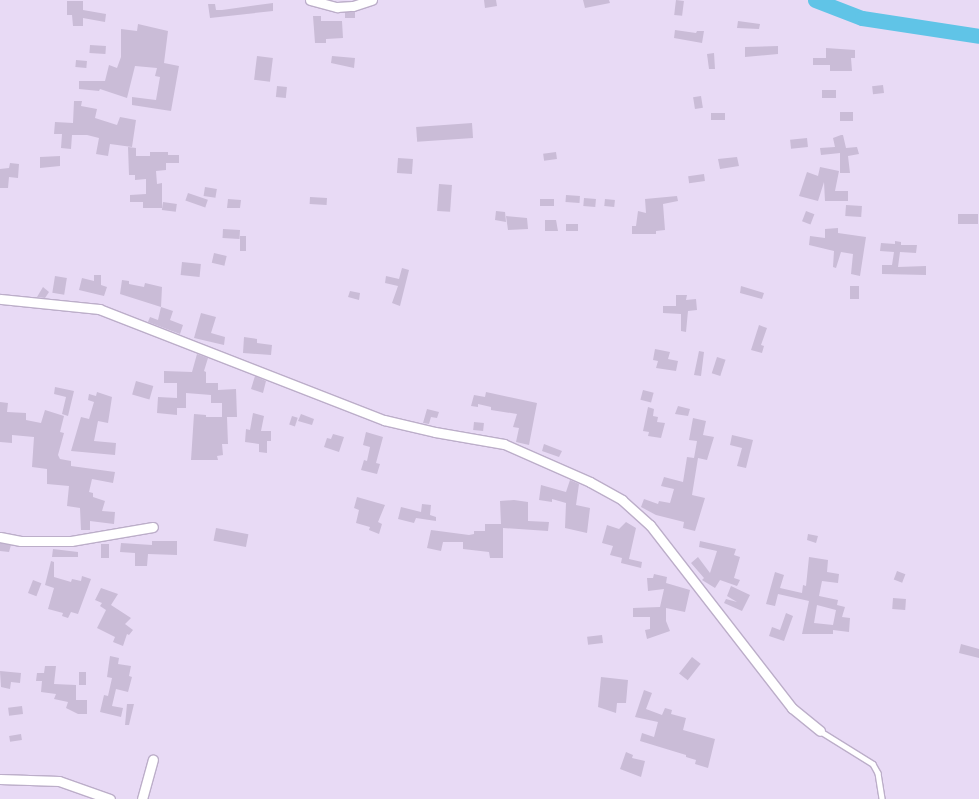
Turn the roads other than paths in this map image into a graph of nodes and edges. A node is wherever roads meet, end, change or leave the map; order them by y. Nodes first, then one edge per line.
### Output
1 (310, 0) edge
2 (372, 0) edge
3 (0, 298) edge
4 (153, 528) dead end
5 (0, 537) edge
6 (820, 731) joint
7 (153, 759) dead end
8 (0, 779) edge
9 (110, 799) edge
10 (142, 799) edge
11 (882, 799) edge

1 - 2 street
3 - 6 street
4 - 5 street
6 - 11 lane
7 - 10 street
8 - 9 street

